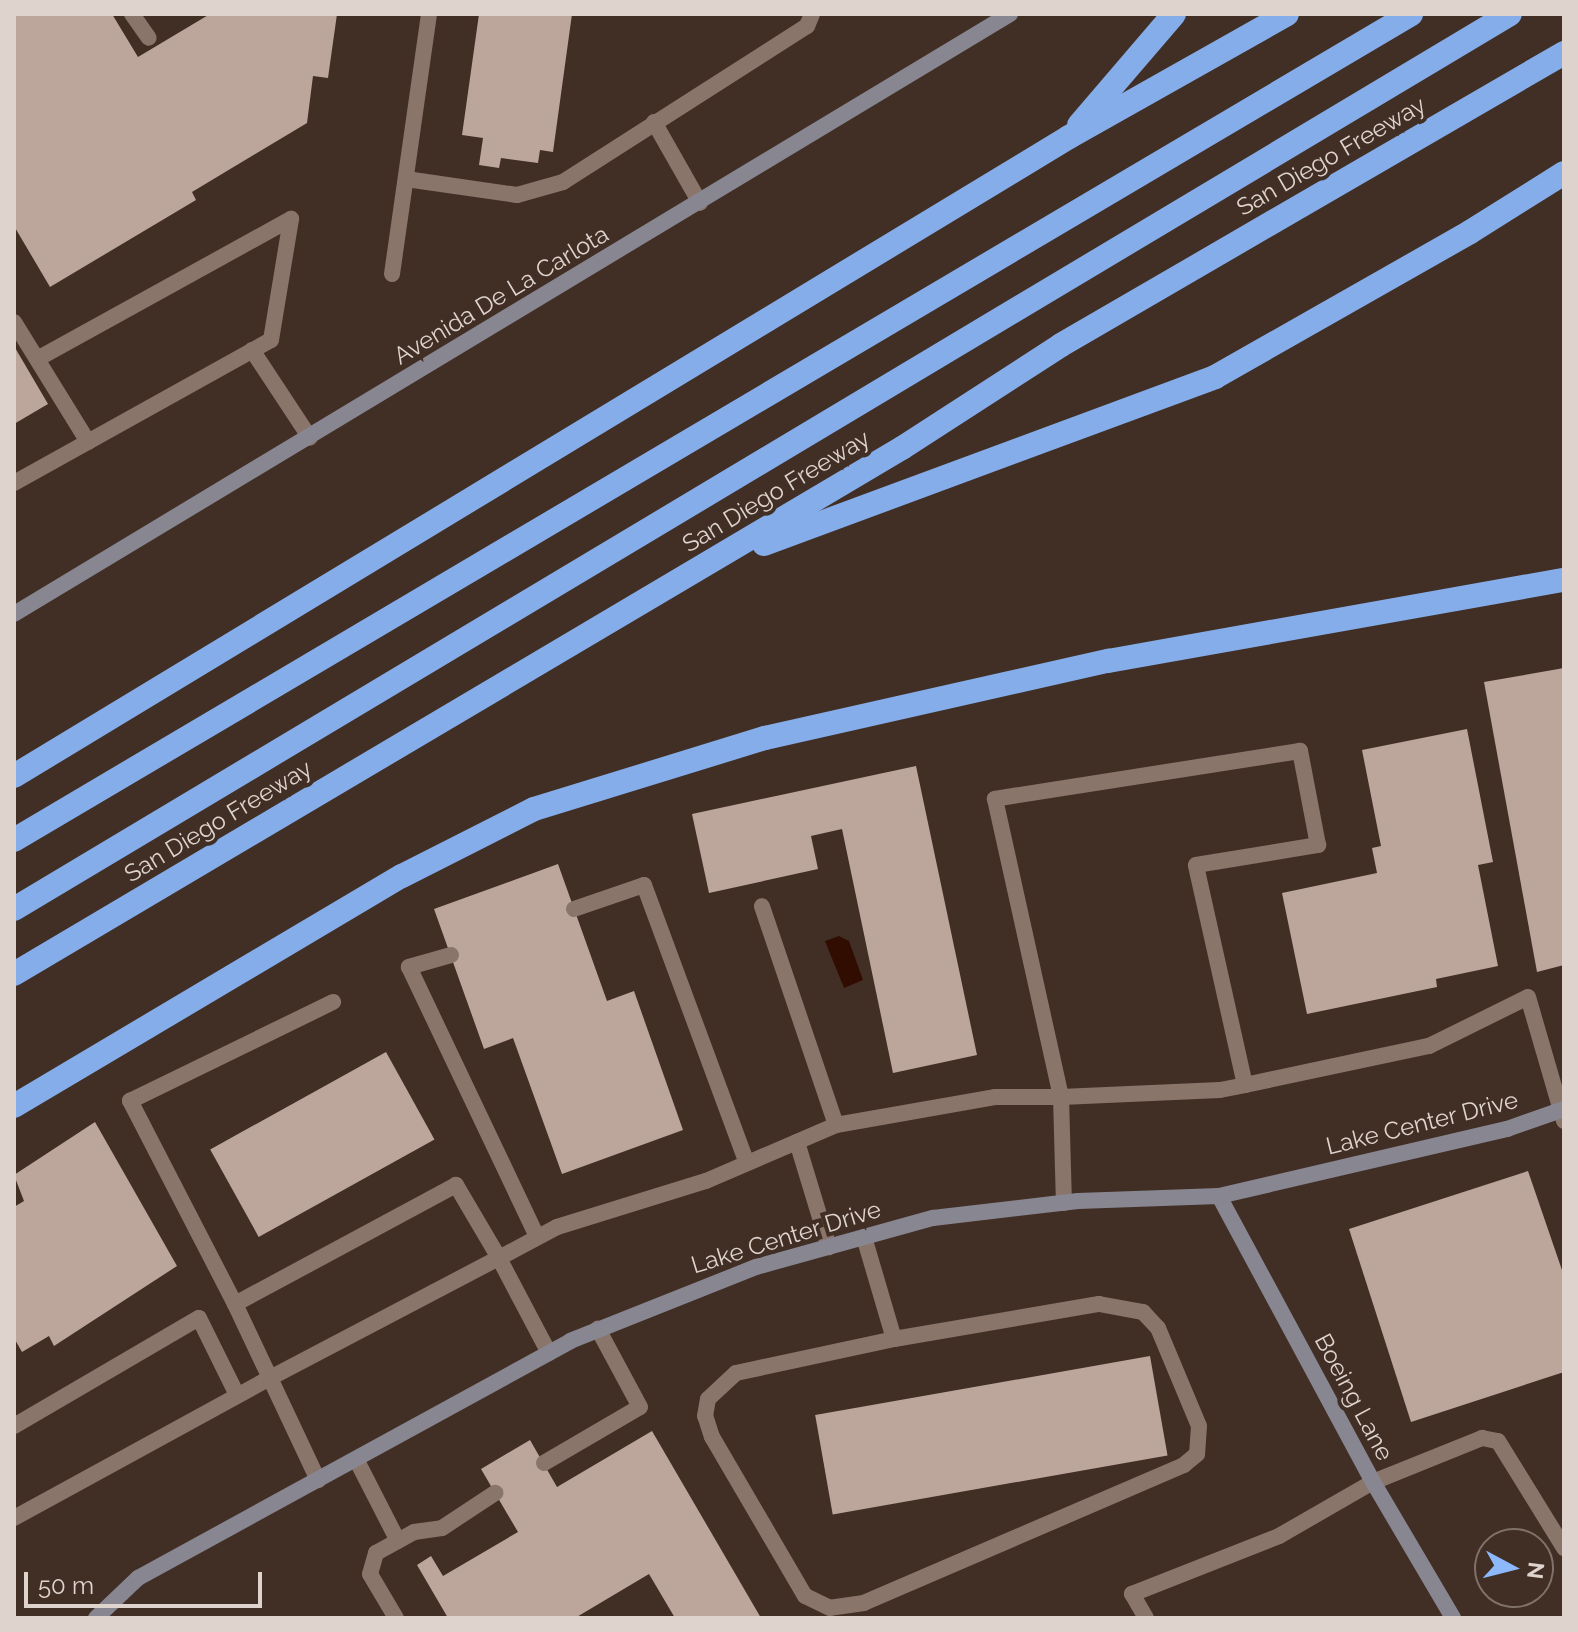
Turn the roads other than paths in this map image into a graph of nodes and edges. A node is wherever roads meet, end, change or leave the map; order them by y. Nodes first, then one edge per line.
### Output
1 (132, 14) edge
2 (429, 14) edge
3 (812, 14) edge
4 (1010, 14) edge
5 (1174, 14) edge
6 (1287, 14) edge
7 (1411, 14) edge
8 (1510, 14) edge
9 (149, 38) dead end
10 (1564, 53) edge
11 (654, 122) junction
12 (1069, 137) junction
13 (1564, 173) edge
14 (406, 179) junction
15 (700, 203) junction
16 (392, 274) dead end
17 (14, 322) edge
18 (252, 350) junction
19 (39, 358) junction
20 (310, 438) junction
21 (88, 442) junction
22 (14, 483) edge
23 (705, 566) junction
24 (1564, 580) edge
25 (14, 614) edge
26 (14, 776) edge
27 (14, 840) edge
28 (762, 906) dead end
29 (14, 909) edge
30 (574, 909) dead end
31 (451, 955) dead end
32 (14, 974) edge
33 (333, 1002) dead end
34 (1245, 1085) junction
35 (1061, 1097) junction
36 (14, 1106) edge
37 (1562, 1113) edge
38 (836, 1125) junction
39 (797, 1142) junction
40 (747, 1163) junction
41 (1219, 1196) junction
42 (1064, 1203) junction
43 (537, 1237) junction
44 (864, 1237) junction
45 (829, 1247) junction
46 (499, 1258) junction
47 (235, 1304) junction
48 (598, 1329) junction
49 (894, 1339) junction
50 (549, 1353) junction
51 (270, 1378) junction
52 (237, 1395) junction
53 (14, 1426) edge
54 (356, 1459) junction
55 (544, 1463) dead end
56 (318, 1480) junction
57 (1373, 1482) junction
58 (495, 1493) dead end
59 (14, 1518) edge
60 (398, 1541) junction
61 (1564, 1548) edge
62 (96, 1618) edge
63 (396, 1618) edge
64 (1146, 1618) edge
65 (1453, 1618) edge

1 - 9 lane
2 - 14 lane
3 - 11 lane
4 - 15 street, Avenida De La Carlota
5 - 12 highway
6 - 12 highway
7 - 27 highway
8 - 29 highway
10 - 23 highway, San Diego Freeway
11 - 14 lane
11 - 15 lane
12 - 26 highway
13 - 23 highway
14 - 16 lane
15 - 20 street, Avenida De La Carlota
17 - 19 lane
18 - 19 lane
18 - 20 lane
18 - 21 lane
19 - 21 lane
20 - 25 street, Avenida De La Carlota
21 - 22 lane
23 - 32 highway, San Diego Freeway
24 - 36 highway
28 - 38 lane
30 - 40 lane
31 - 43 lane
33 - 47 lane
34 - 35 lane
34 - 35 lane
34 - 37 lane
35 - 38 lane
35 - 42 lane
37 - 41 street, Lake Center Drive
38 - 39 lane
39 - 40 lane
39 - 45 lane
40 - 43 lane
41 - 42 street, Lake Center Drive
41 - 57 street, Boeing Lane
42 - 44 street, Lake Center Drive
43 - 46 lane
44 - 45 street, Lake Center Drive
44 - 49 lane
45 - 48 street, Lake Center Drive
46 - 47 lane
46 - 50 lane
46 - 51 lane
47 - 51 lane
48 - 50 street, Lake Center Drive
48 - 55 lane
49 - 49 lane
50 - 54 street, Lake Center Drive
51 - 52 lane
51 - 56 lane
52 - 53 lane
52 - 59 lane
54 - 56 street, Lake Center Drive
54 - 60 lane
56 - 62 street, Lake Center Drive
57 - 61 lane
57 - 64 lane
57 - 65 street, Boeing Lane
58 - 60 lane
60 - 63 lane

